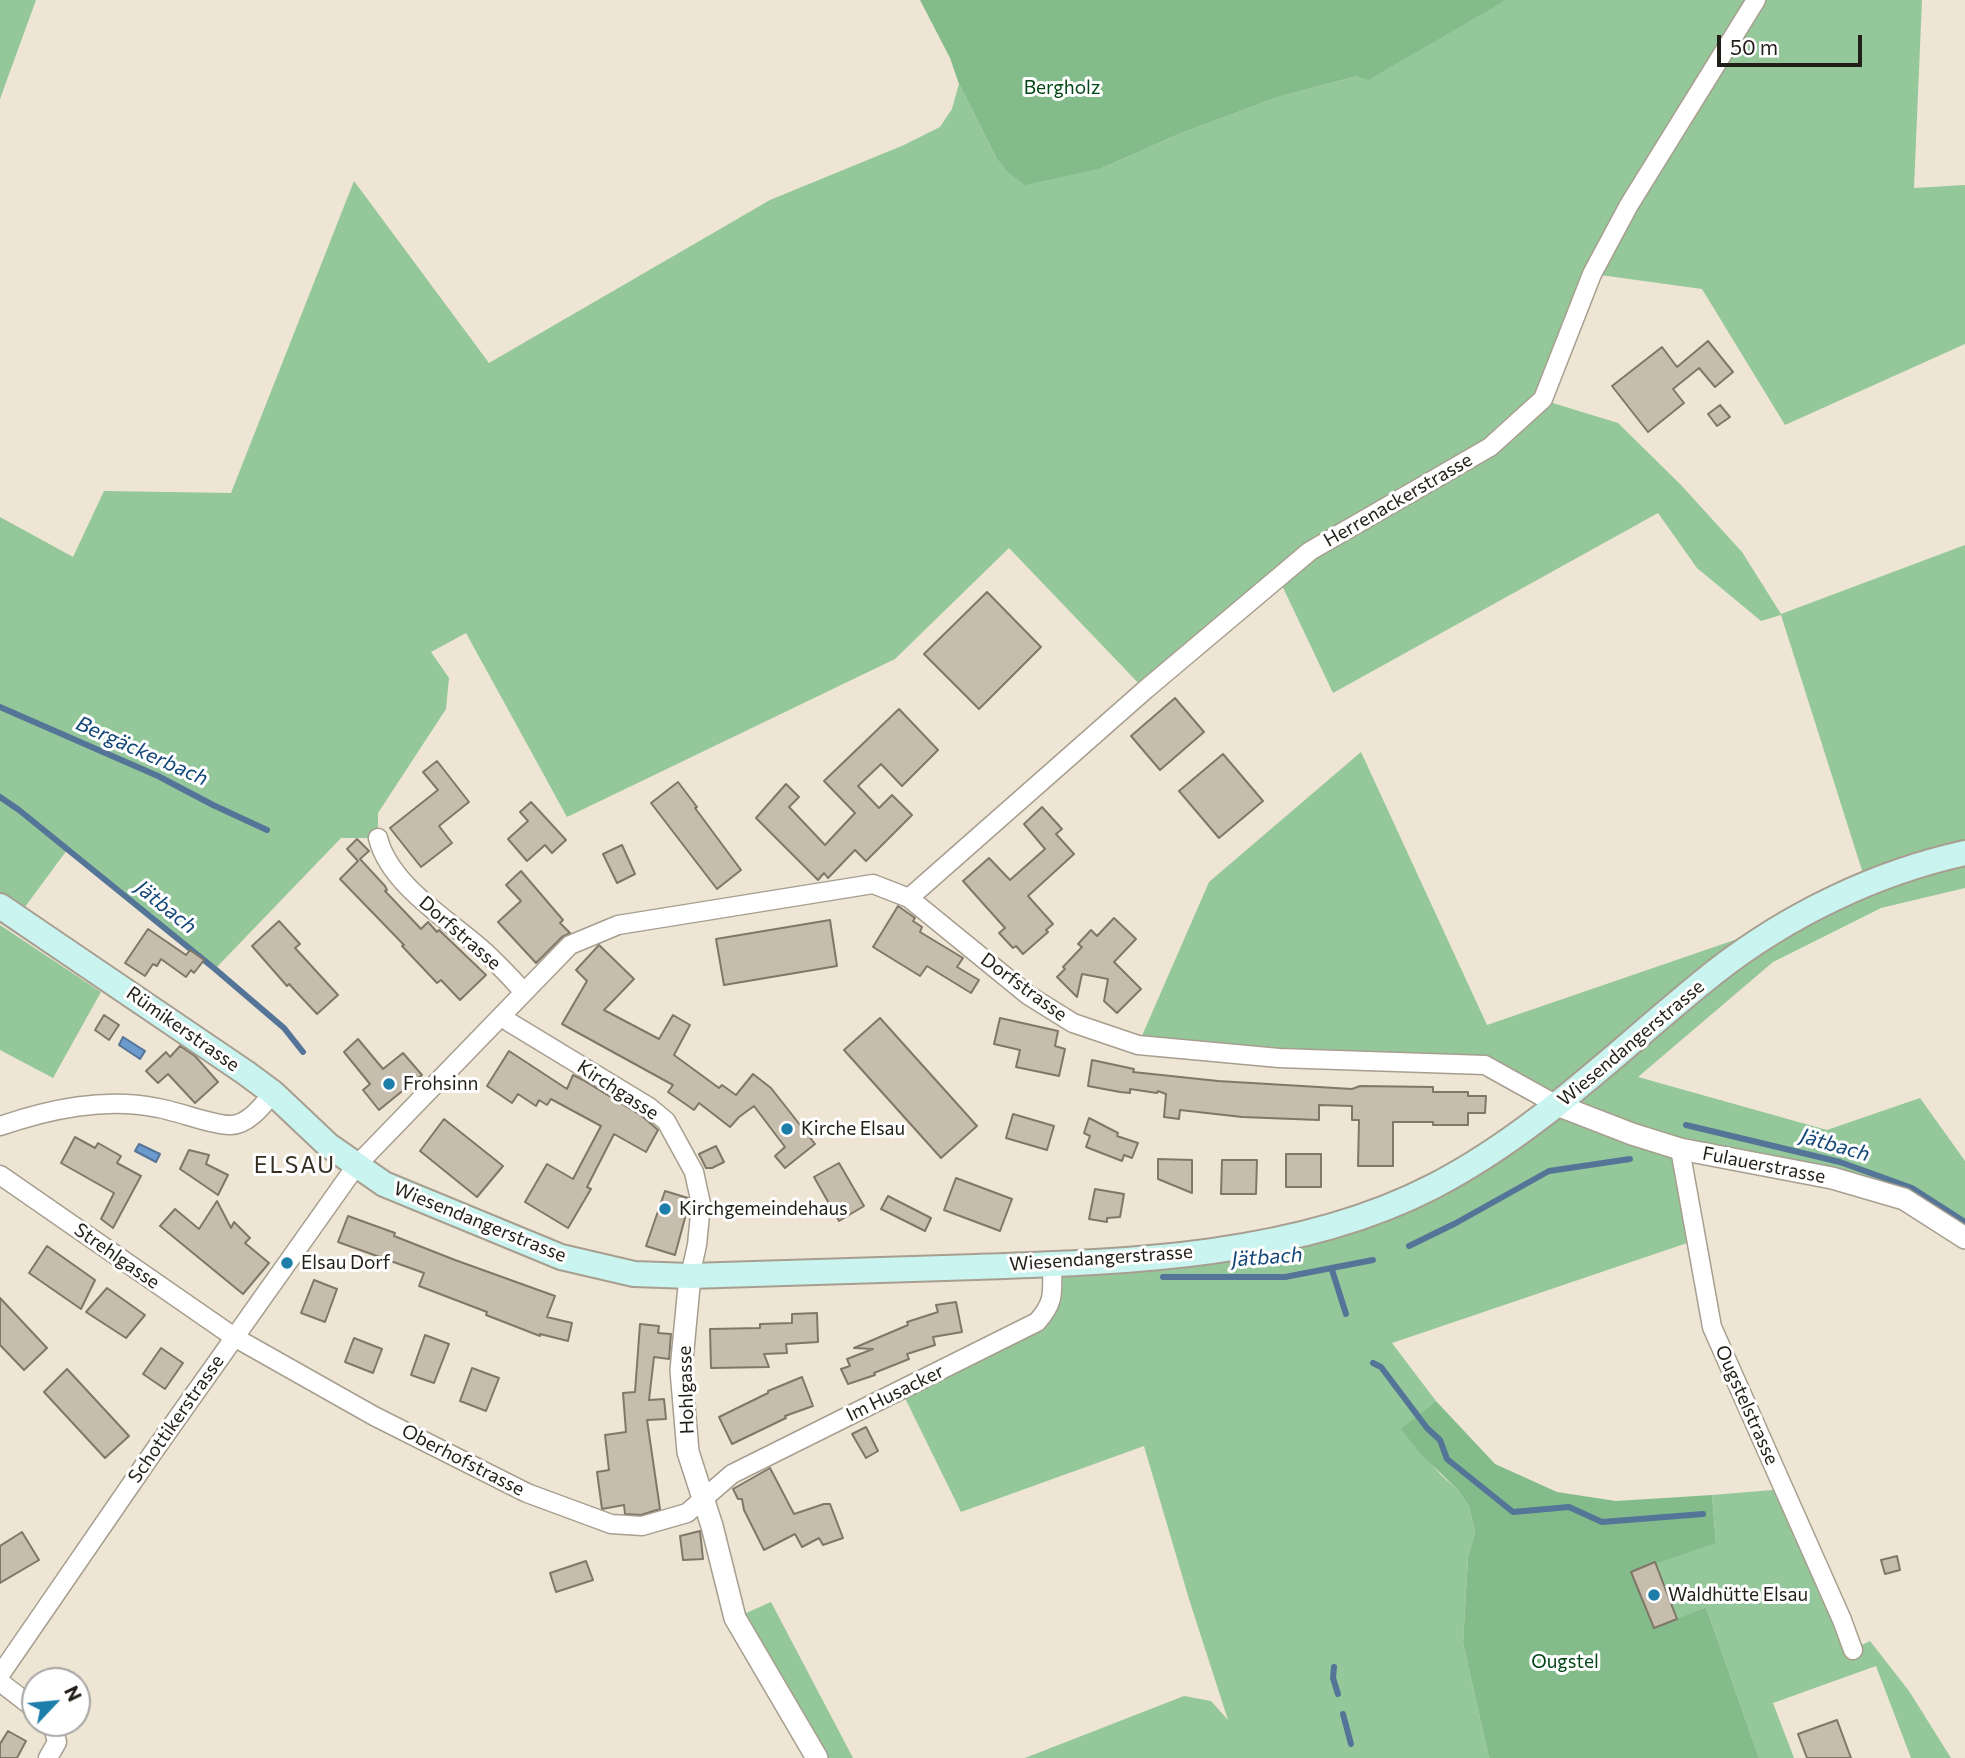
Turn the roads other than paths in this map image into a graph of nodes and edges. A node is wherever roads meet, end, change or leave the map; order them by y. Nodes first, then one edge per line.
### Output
1 (1755, 0) edge
2 (378, 838) dead end
3 (1965, 853) edge
4 (909, 898) junction
5 (0, 906) edge
6 (524, 992) junction
7 (502, 1016) junction
8 (273, 1093) junction
9 (1557, 1105) junction
10 (0, 1126) edge
11 (1680, 1149) junction
12 (356, 1166) junction
13 (0, 1175) edge
14 (1965, 1238) edge
15 (1052, 1264) junction
16 (690, 1276) junction
17 (234, 1338) junction
18 (703, 1501) junction
19 (1853, 1650) dead end
20 (0, 1675) edge
21 (0, 1682) edge
22 (21, 1698) edge
23 (55, 1737) edge
24 (48, 1758) edge
25 (817, 1758) edge

1 - 4 street, Herrenackerstrasse
2 - 6 street, Dorfstrasse
3 - 9 main road, Wiesendangerstrasse
4 - 6 street, Dorfstrasse
4 - 9 street, Dorfstrasse
5 - 8 main road, Rümikerstrasse
6 - 7 street, Dorfstrasse
7 - 12 street, Dorfstrasse
7 - 16 street, Kirchgasse
8 - 10 street
8 - 12 main road, Rümikerstrasse
9 - 11 street, Fulauerstrasse
9 - 15 main road, Wiesendangerstrasse
11 - 14 street, Fulauerstrasse
11 - 19 street, Ougstelstrasse
12 - 16 main road, Wiesendangerstrasse
12 - 17 street, Schottikerstrasse
13 - 17 street, Strehlgasse
15 - 16 main road, Wiesendangerstrasse
15 - 18 street, Im Husacker
16 - 18 street, Hohlgasse
17 - 18 street, Oberhofstrasse
17 - 20 street, Schottikerstrasse
18 - 25 street, Hohlgasse
21 - 22 street
23 - 24 street

